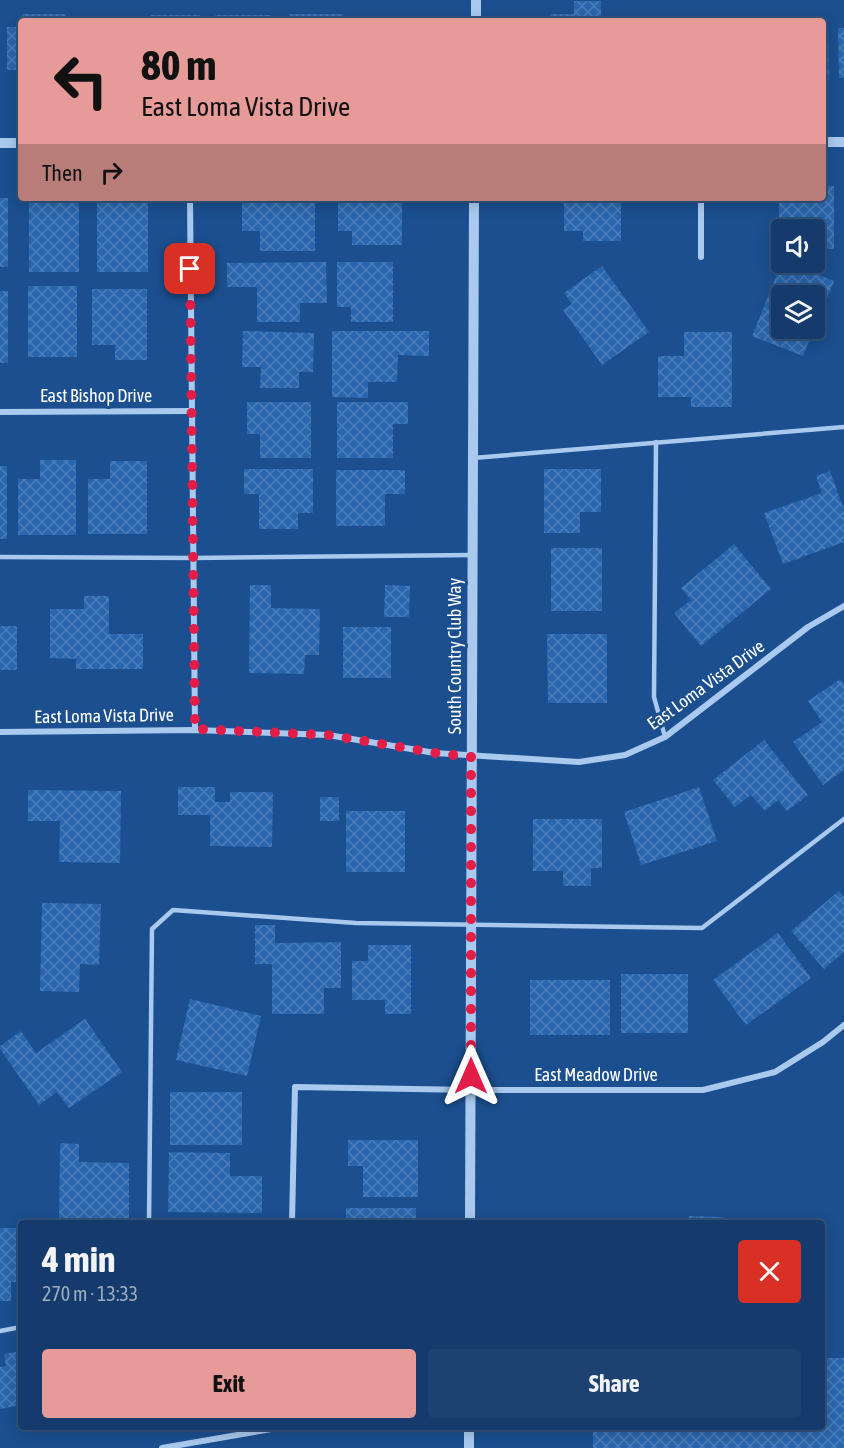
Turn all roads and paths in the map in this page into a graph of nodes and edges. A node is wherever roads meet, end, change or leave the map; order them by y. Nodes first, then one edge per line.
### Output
1 (476, 0) edge
2 (476, 18) edge
3 (826, 142) edge
4 (844, 142) edge
5 (0, 143) edge
6 (18, 143) edge
7 (189, 201) edge
8 (474, 201) edge
9 (701, 201) edge
10 (701, 257) dead end
11 (192, 411) junction
12 (0, 412) edge
13 (844, 427) edge
14 (656, 442) junction
15 (473, 458) junction
16 (472, 555) junction
17 (0, 557) edge
18 (194, 558) junction
19 (844, 606) edge
20 (195, 729) junction
21 (0, 732) edge
22 (665, 738) junction
23 (471, 757) junction
24 (844, 819) edge
25 (471, 926) junction
26 (844, 1025) edge
27 (471, 1090) junction
28 (149, 1220) edge
29 (292, 1220) edge
30 (470, 1220) edge
31 (18, 1328) edge
32 (0, 1331) edge
33 (271, 1430) edge
34 (469, 1430) edge
35 (162, 1448) edge
36 (469, 1448) edge

1 - 2 street
3 - 4 street
5 - 6 street
7 - 11 street
8 - 15 street, South Country Club Way
9 - 10 street
11 - 12 street, East Bishop Drive
11 - 18 street
13 - 14 lane
14 - 15 lane
14 - 22 lane
15 - 16 street, South Country Club Way
16 - 18 lane
16 - 23 street, South Country Club Way
17 - 18 lane
18 - 20 street
19 - 22 street, East Loma Vista Drive
20 - 21 street, East Loma Vista Drive
20 - 23 street, East Loma Vista Drive
22 - 23 street, East Loma Vista Drive
23 - 25 street, South Country Club Way
24 - 25 lane
25 - 27 street, South Country Club Way
25 - 28 lane
26 - 27 street, East Meadow Drive
27 - 29 street, East Meadow Drive
27 - 30 street, South Country Club Way
31 - 32 lane
33 - 35 street
34 - 36 street

